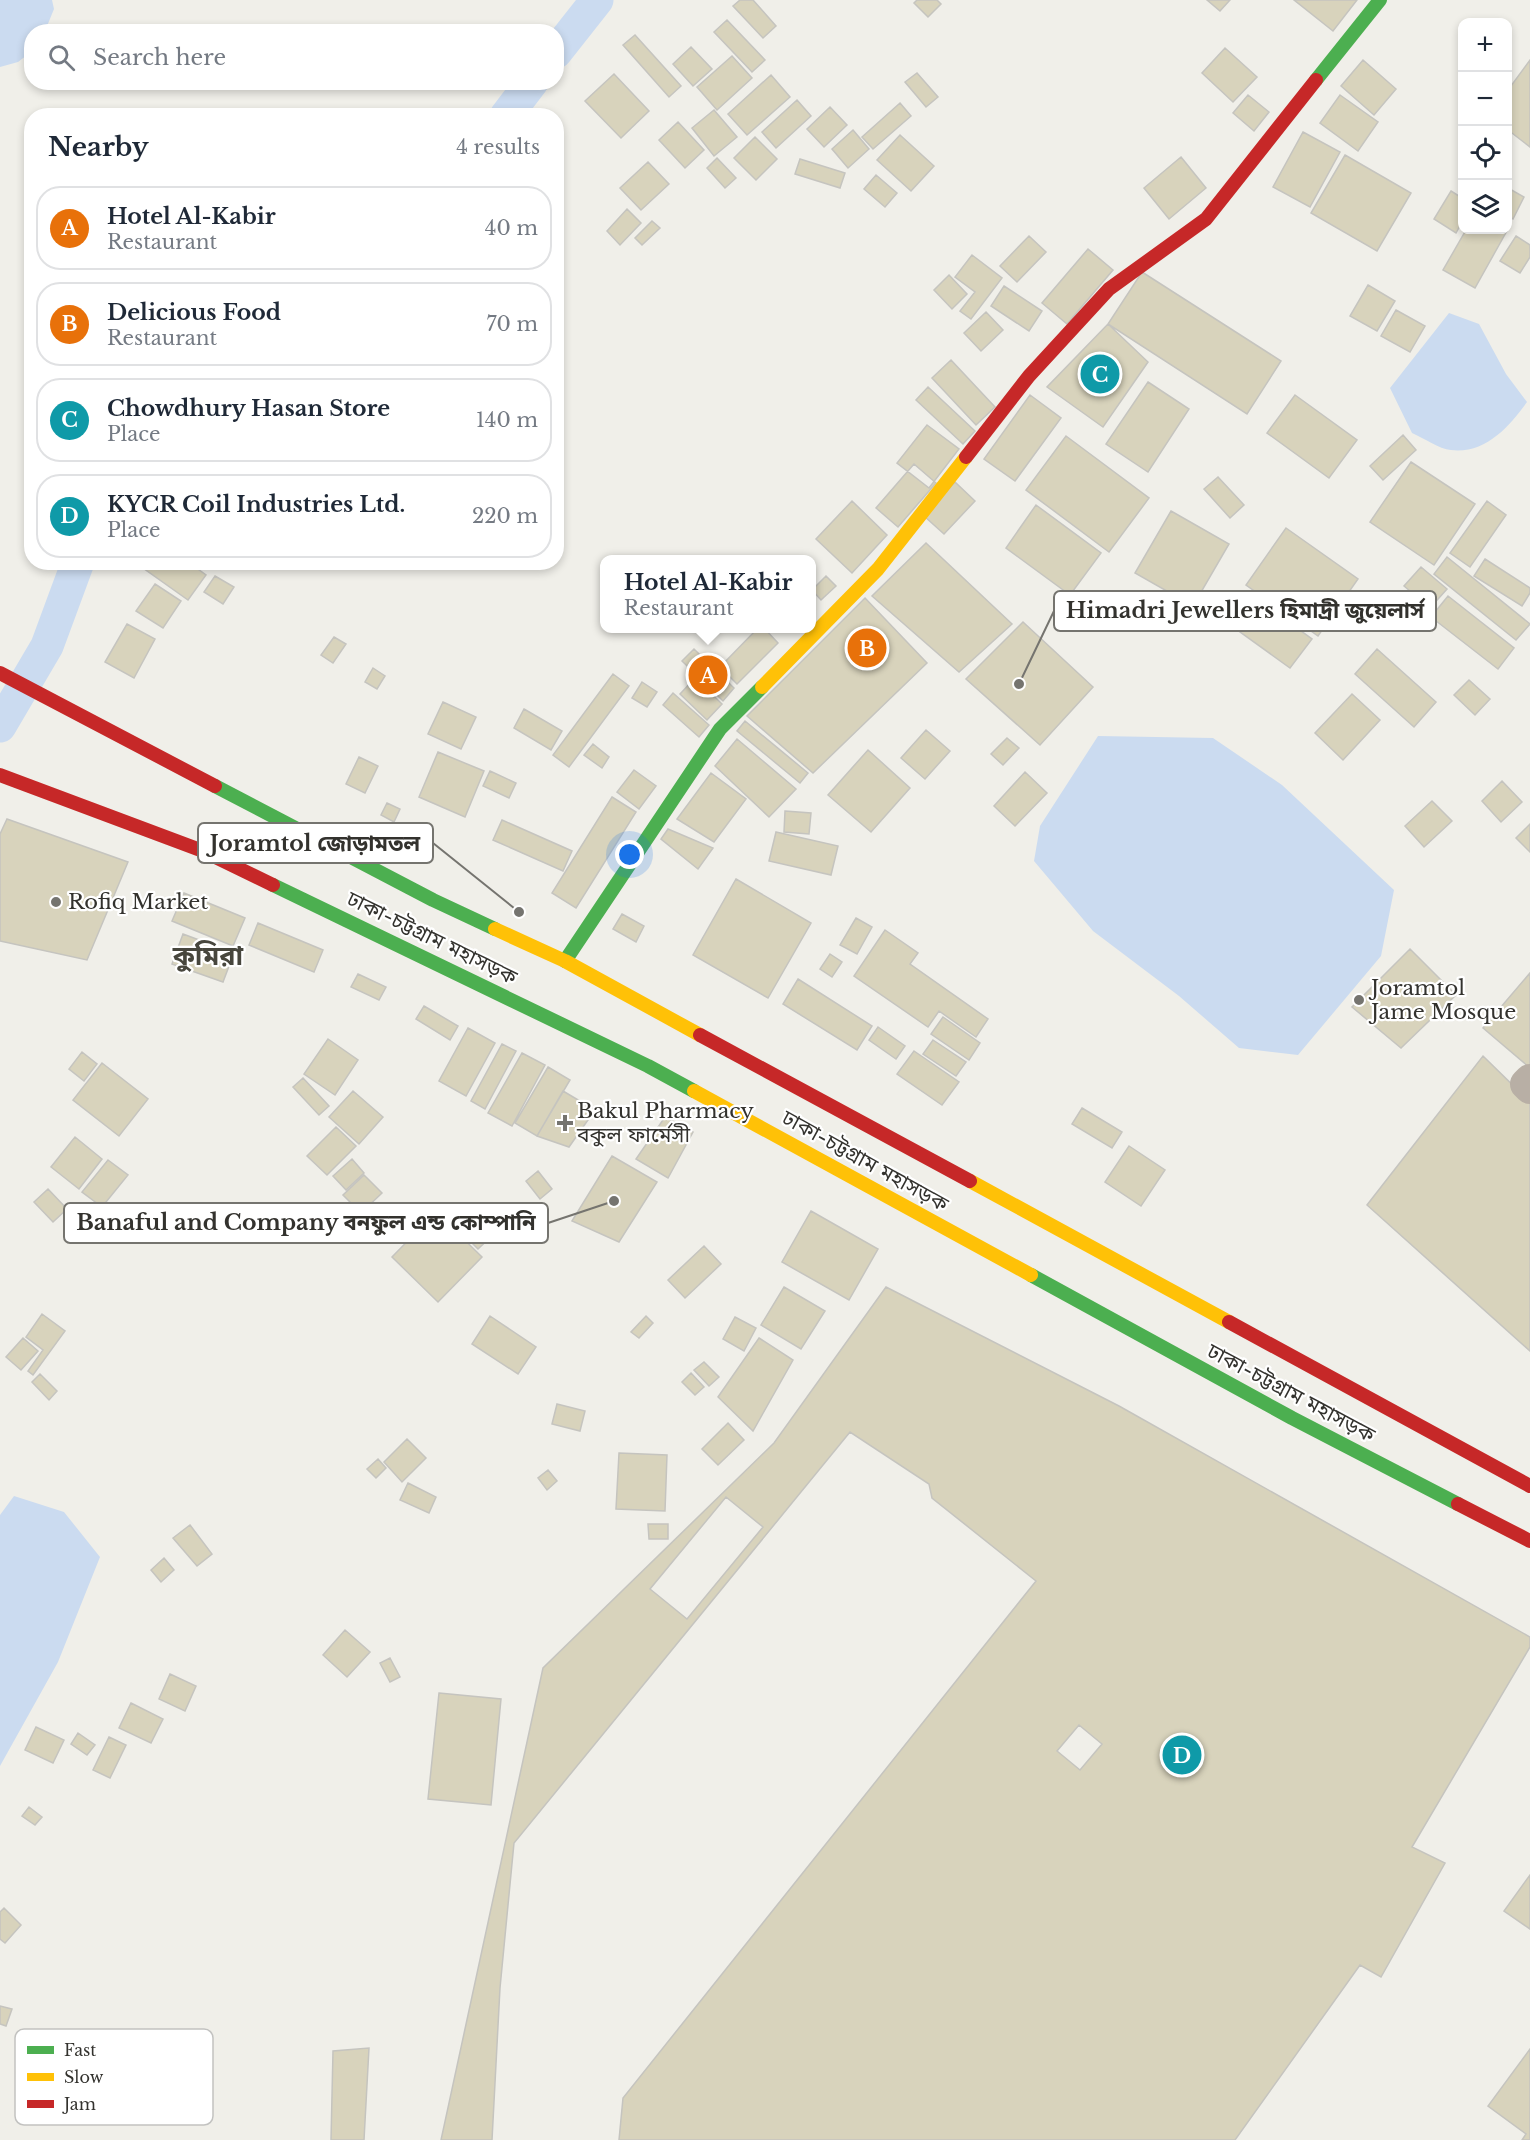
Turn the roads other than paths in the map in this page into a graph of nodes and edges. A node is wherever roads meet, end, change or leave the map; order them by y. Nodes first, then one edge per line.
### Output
1 (1380, 0) edge
2 (816, 632) edge
3 (815, 633) edge
4 (0, 673) edge
5 (0, 775) edge
6 (565, 961) junction
7 (1530, 1080) edge
8 (1530, 1088) edge
9 (1530, 1486) edge
10 (1530, 1541) edge

1 - 2 main road
3 - 6 main road
4 - 6 main road, ঢাকা-চট্টগ্রাম মহাসড়ক
5 - 10 main road, ঢাকা-চট্টগ্রাম মহাসড়ক
6 - 9 main road, ঢাকা-চট্টগ্রাম মহাসড়ক
7 - 8 street

